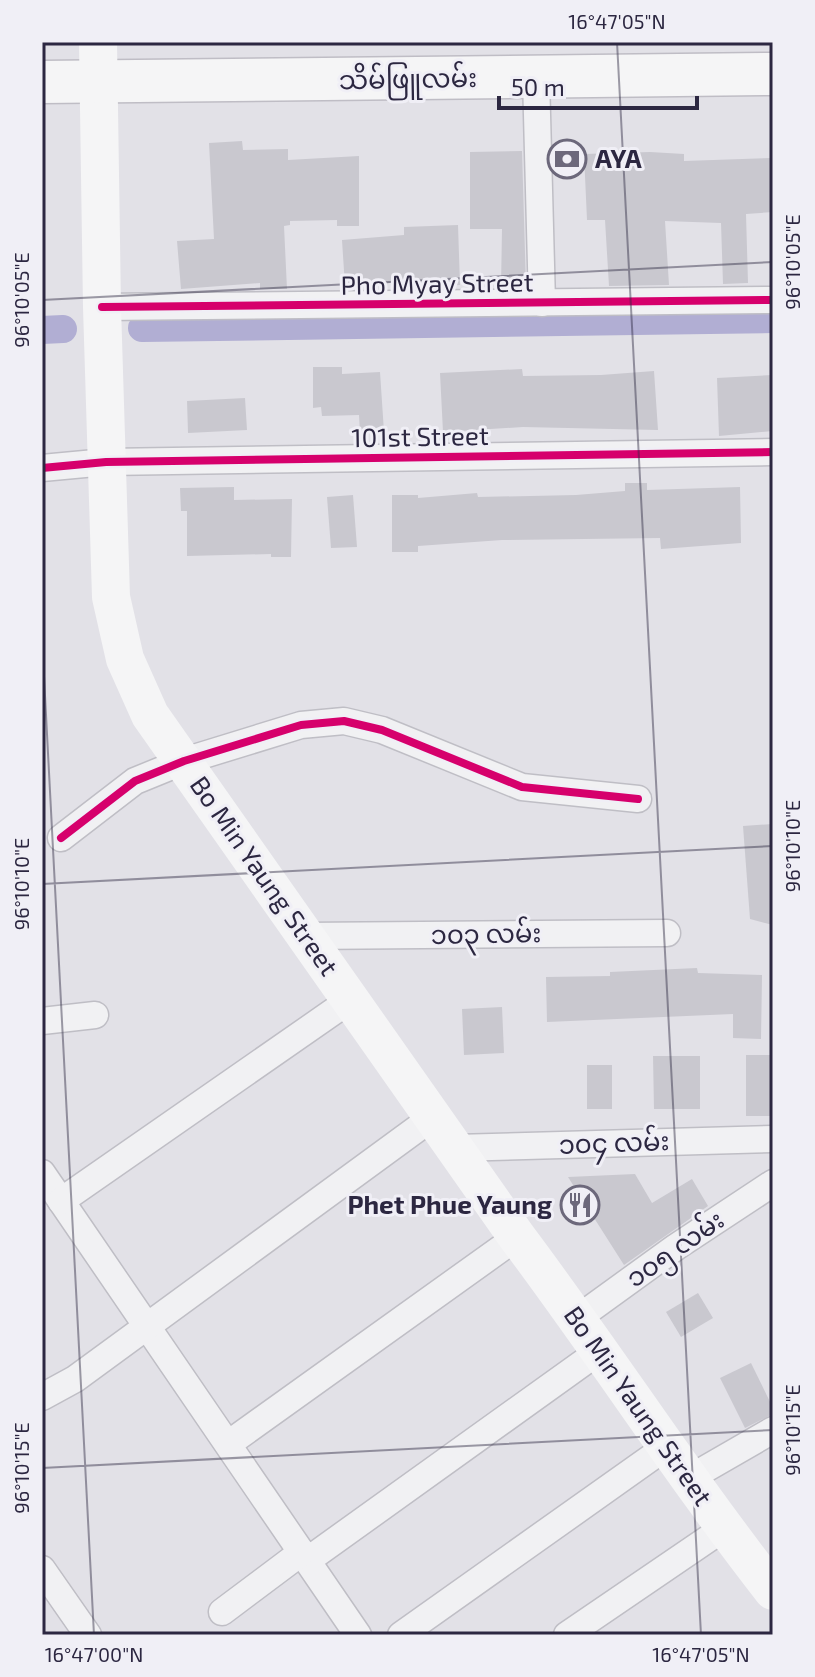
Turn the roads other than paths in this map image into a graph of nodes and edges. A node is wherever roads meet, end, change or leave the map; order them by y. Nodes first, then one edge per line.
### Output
1 (99, 62) edge
2 (773, 74) edge
3 (536, 77) junction
4 (42, 82) edge
5 (773, 300) edge
6 (542, 303) junction
7 (102, 307) junction
8 (773, 452) edge
9 (106, 462) junction
10 (55, 467) edge
11 (184, 761) junction
12 (638, 799) dead end
13 (61, 838) dead end
14 (667, 933) dead end
15 (305, 936) junction
16 (350, 1000) junction
17 (95, 1015) dead end
18 (42, 1021) edge
19 (444, 1132) junction
20 (773, 1139) edge
21 (42, 1173) edge
22 (773, 1183) edge
23 (61, 1201) junction
24 (517, 1237) junction
25 (578, 1318) junction
26 (146, 1325) junction
27 (598, 1352) junction
28 (42, 1397) edge
29 (773, 1430) edge
30 (228, 1444) junction
31 (666, 1447) junction
32 (688, 1479) junction
33 (724, 1528) junction
34 (305, 1556) junction
35 (42, 1569) edge
36 (773, 1591) edge
37 (222, 1612) dead end
38 (88, 1635) edge
39 (358, 1635) edge
40 (401, 1635) edge
41 (567, 1635) edge

1 - 3 main road, သိမ်ဖြူလမ်း
1 - 4 main road, သိမ်ဖြူလမ်း
1 - 7 main road, Bo Min Yaung Street
2 - 3 main road, သိမ်ဖြူလမ်း
3 - 6 street
5 - 6 street, Pho Myay Street
6 - 7 street, Pho Myay Street
7 - 9 main road, Bo Min Yaung Street
8 - 9 street, 101st Street
9 - 10 street, 101st Street
9 - 11 main road, Bo Min Yaung Street
11 - 12 street
11 - 13 street
11 - 15 main road, Bo Min Yaung Street
14 - 15 street, ၁၀၃ လမ်း
15 - 16 main road, Bo Min Yaung Street
16 - 19 main road, Bo Min Yaung Street
16 - 23 street
17 - 18 street
19 - 20 street, ၁၀၄ လမ်း
19 - 24 main road, Bo Min Yaung Street
19 - 26 street
21 - 23 street
22 - 25 street, ၁၀၅ လမ်း
23 - 26 street
24 - 25 main road, Bo Min Yaung Street
24 - 30 street
25 - 27 main road, Bo Min Yaung Street
26 - 28 street
26 - 30 street
27 - 31 main road, Bo Min Yaung Street
27 - 34 street
29 - 32 street
30 - 34 street
31 - 32 main road, Bo Min Yaung Street
31 - 40 street
32 - 33 main road, Bo Min Yaung Street
33 - 36 main road, Bo Min Yaung Street
33 - 41 street
34 - 37 street
34 - 39 street
35 - 38 street

